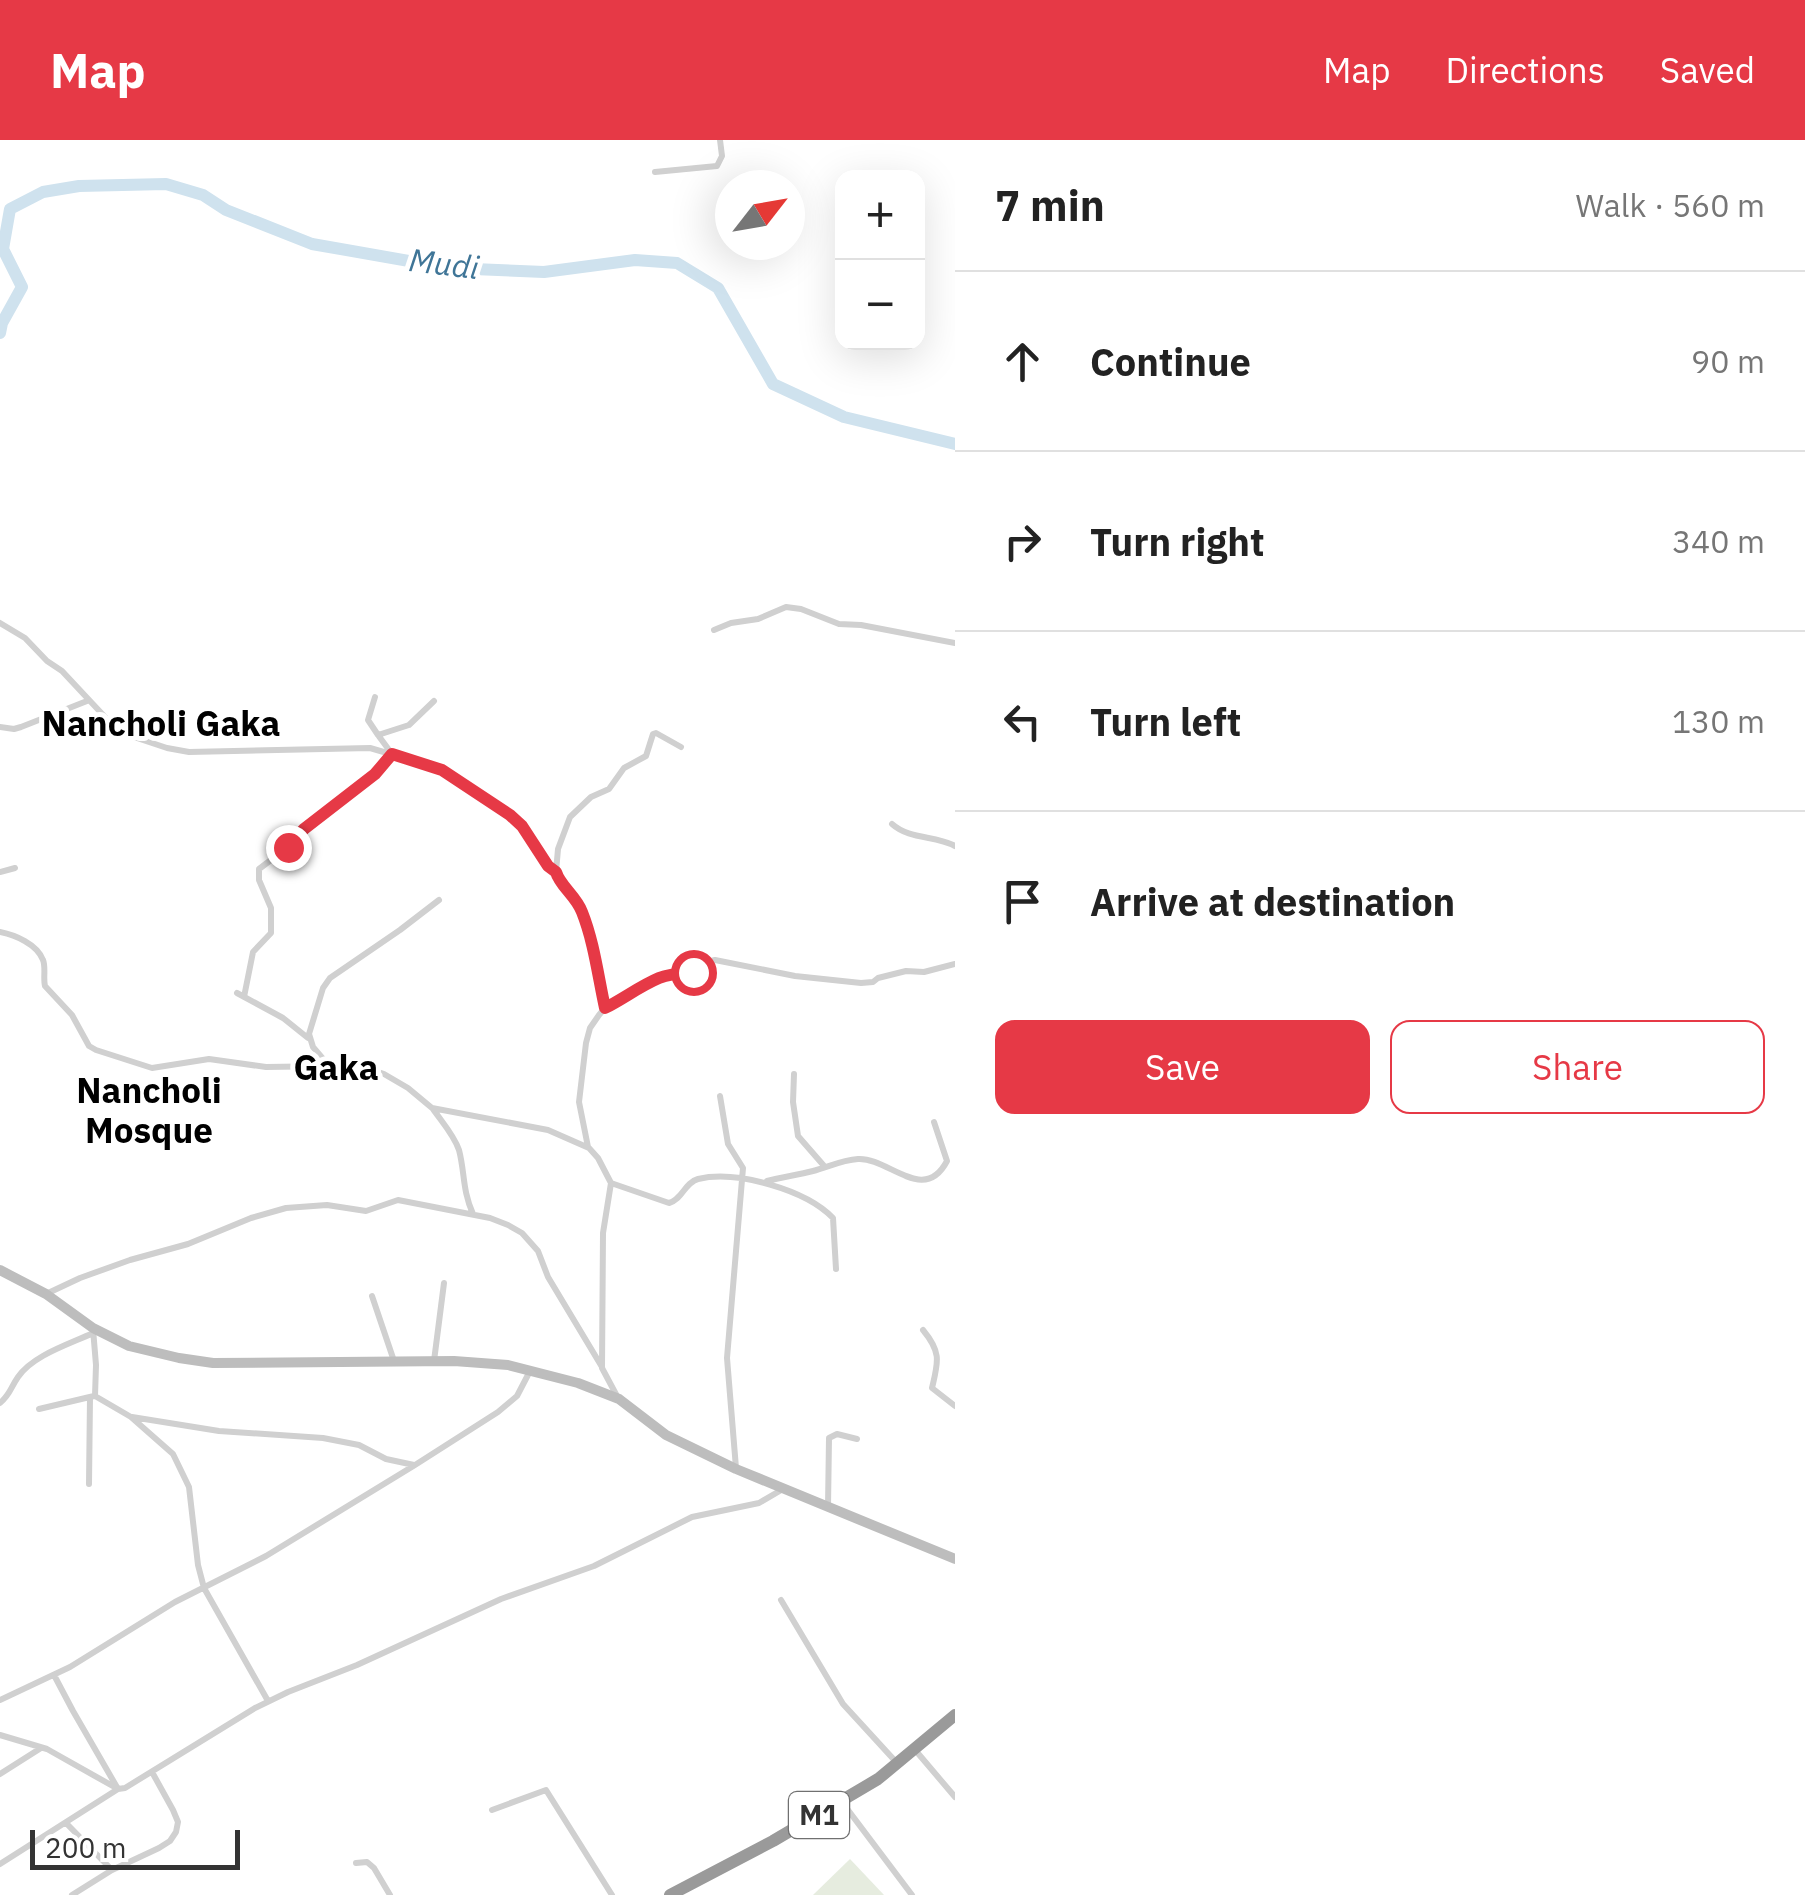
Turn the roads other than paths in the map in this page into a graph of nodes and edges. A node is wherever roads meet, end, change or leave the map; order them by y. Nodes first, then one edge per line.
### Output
1 (720, 140) edge
2 (655, 172) dead end
3 (0, 623) edge
4 (714, 630) dead end
5 (955, 643) edge
6 (375, 698) dead end
7 (87, 700) junction
8 (434, 701) dead end
9 (0, 727) edge
10 (378, 736) junction
11 (681, 747) dead end
12 (392, 754) junction
13 (892, 824) dead end
14 (955, 846) edge
15 (15, 868) dead end
16 (0, 872) edge
17 (556, 872) junction
18 (439, 900) dead end
19 (0, 932) edge
20 (955, 964) edge
21 (605, 1008) junction
22 (309, 1039) junction
23 (336, 1065) junction
24 (794, 1074) dead end
25 (720, 1096) dead end
26 (432, 1108) junction
27 (934, 1122) dead end
28 (589, 1148) junction
29 (825, 1167) junction
30 (741, 1179) junction
31 (766, 1182) junction
32 (611, 1183) junction
33 (472, 1214) junction
34 (836, 1269) dead end
35 (0, 1270) edge
36 (444, 1283) dead end
37 (46, 1294) junction
38 (372, 1296) dead end
39 (924, 1330) dead end
40 (93, 1331) junction
41 (434, 1361) junction
42 (394, 1362) junction
43 (602, 1368) junction
44 (531, 1370) junction
45 (93, 1397) junction
46 (619, 1400) junction
47 (0, 1403) edge
48 (955, 1406) edge
49 (39, 1409) dead end
50 (131, 1417) junction
51 (857, 1439) dead end
52 (414, 1465) junction
53 (736, 1469) junction
54 (89, 1484) dead end
55 (784, 1488) junction
56 (828, 1507) junction
57 (955, 1559) edge
58 (204, 1588) junction
59 (781, 1600) dead end
60 (54, 1675) junction
61 (0, 1700) edge
62 (268, 1702) junction
63 (955, 1715) edge
64 (0, 1735) edge
65 (42, 1747) junction
66 (915, 1750) junction
67 (898, 1764) junction
68 (152, 1772) junction
69 (0, 1774) edge
70 (118, 1789) junction
71 (955, 1798) edge
72 (842, 1802) junction
73 (492, 1810) dead end
74 (66, 1823) junction
75 (356, 1863) dead end
76 (0, 1864) edge
77 (112, 1870) junction
78 (689, 1890) edge
79 (72, 1895) edge
80 (390, 1895) edge
81 (612, 1895) edge
82 (670, 1895) edge
83 (912, 1895) edge

1 - 2 street
3 - 7 street
4 - 5 street
6 - 10 street
7 - 9 street
7 - 12 street
8 - 10 street
10 - 12 street
11 - 17 street
12 - 17 street
12 - 22 street
13 - 14 street
15 - 16 street
17 - 21 street
18 - 22 street
19 - 23 street
20 - 21 street
21 - 28 street
22 - 23 street
23 - 26 street
24 - 29 street
25 - 30 street
26 - 28 street
26 - 33 street
27 - 29 street
28 - 32 street
29 - 31 street
30 - 31 street
30 - 32 street
30 - 53 street
31 - 34 street
32 - 43 street
33 - 37 street
33 - 43 street
35 - 37 street
36 - 41 street
37 - 40 street
38 - 42 street
39 - 48 street
40 - 42 street
40 - 45 street
40 - 47 street
41 - 42 street
41 - 44 street
43 - 46 street
44 - 46 street
44 - 52 street
45 - 49 street
45 - 50 street
45 - 54 street
46 - 53 street
50 - 52 street
50 - 58 street
51 - 56 street
52 - 58 street
53 - 55 street
55 - 56 street
55 - 62 street
56 - 57 street
58 - 60 street
58 - 62 street
59 - 67 street
60 - 61 street
60 - 70 street
62 - 68 street
63 - 66 highway, M1
64 - 65 street
65 - 69 street
65 - 70 street
66 - 67 highway, M1
66 - 71 street
67 - 72 highway, M1
68 - 70 street
68 - 77 street
70 - 74 street
72 - 78 highway, M1
72 - 83 street
73 - 81 street
74 - 76 street
74 - 77 street
75 - 80 street
77 - 79 street
78 - 82 highway, M1

